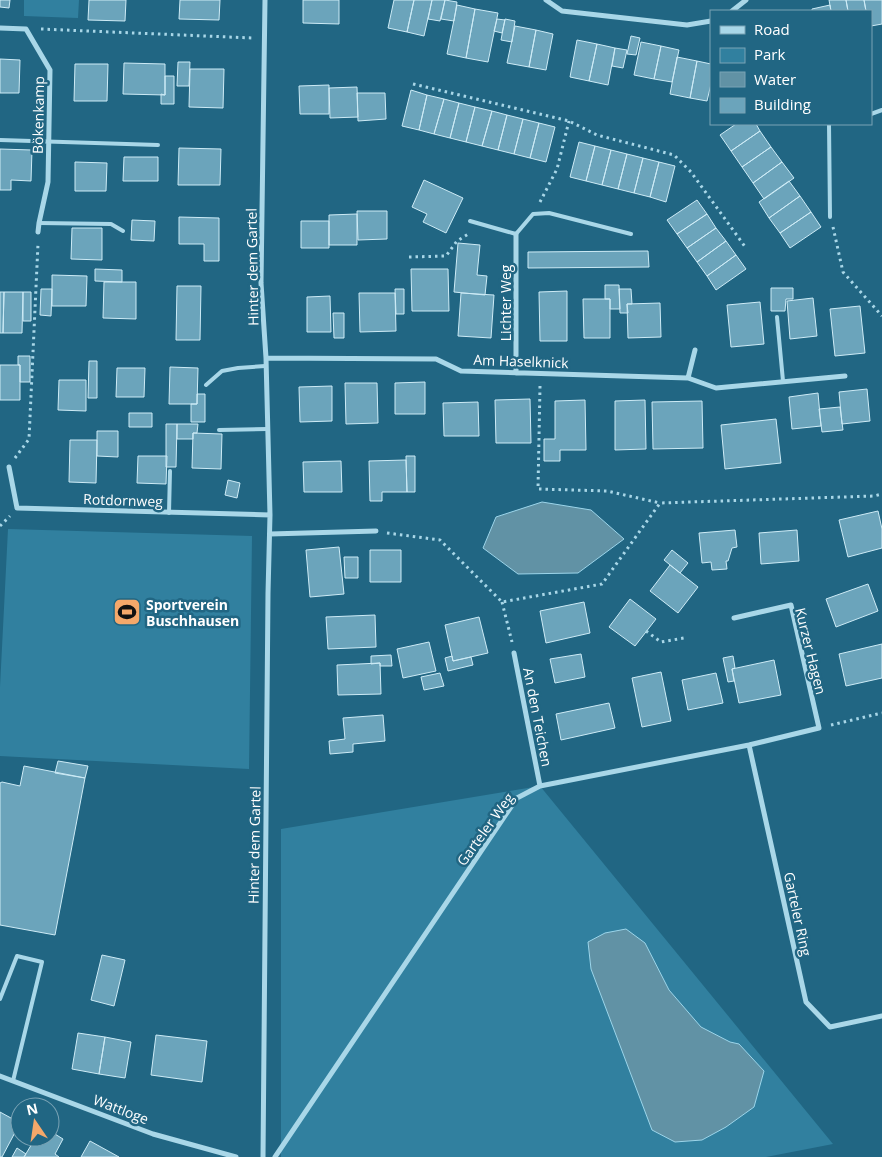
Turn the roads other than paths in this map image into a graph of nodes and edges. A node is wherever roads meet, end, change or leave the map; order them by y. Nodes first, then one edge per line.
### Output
1 (265, 0) edge
2 (546, 0) edge
3 (746, 0) edge
4 (733, 10) edge
5 (710, 21) edge
6 (0, 28) edge
7 (829, 125) edge
8 (0, 140) edge
9 (49, 142) junction
10 (158, 145) dead end
11 (830, 217) road end
12 (470, 221) dead end
13 (39, 223) junction
14 (123, 231) dead end
15 (38, 232) road end
16 (516, 234) junction
17 (631, 234) dead end
18 (777, 317) dead end
19 (695, 350) dead end
20 (266, 358) junction
21 (265, 366) junction
22 (516, 372) junction
23 (845, 376) dead end
24 (688, 378) junction
25 (783, 381) junction
26 (206, 385) dead end
27 (267, 429) junction
28 (219, 430) dead end
29 (9, 467) road end
30 (170, 471) dead end
31 (169, 513) junction
32 (270, 515) junction
33 (376, 531) road end
34 (270, 534) junction
35 (734, 618) dead end
36 (514, 653) road end
37 (818, 728) joint
38 (749, 745) junction
39 (540, 786) junction
40 (0, 999) edge
41 (882, 1016) edge
42 (0, 1076) edge
43 (13, 1080) junction
44 (236, 1157) edge
45 (263, 1157) edge
46 (275, 1157) edge

1 - 20 street, Hinter dem Gartel
2 - 5 street
3 - 4 street
6 - 9 street, Bökenkamp
7 - 11 lane
8 - 9 lane
9 - 10 lane
9 - 13 street, Bökenkamp
12 - 16 lane
13 - 14 lane
13 - 15 street, Bökenkamp
16 - 17 lane
16 - 22 street, Lichter Weg
18 - 25 lane
19 - 24 street
20 - 21 street, Hinter dem Gartel
20 - 22 street, Am Haselknick
21 - 26 lane
21 - 27 street, Hinter dem Gartel
22 - 24 street, Am Haselknick
23 - 25 street, Am Haselknick
24 - 25 street, Am Haselknick
27 - 28 lane
27 - 32 street, Hinter dem Gartel
29 - 31 street, Rotdornweg
30 - 31 lane
31 - 32 street, Rotdornweg
32 - 34 street, Hinter dem Gartel
33 - 34 street
34 - 45 street, Hinter dem Gartel
35 - 37 street, Kurzer Hagen
36 - 39 street, An den Teichen
37 - 38 street, Garteler Weg
38 - 39 street, Garteler Weg
38 - 41 street, Garteler Ring
39 - 46 street, Garteler Weg
40 - 43 lane
42 - 43 street, Wattloge
43 - 44 street, Wattloge

